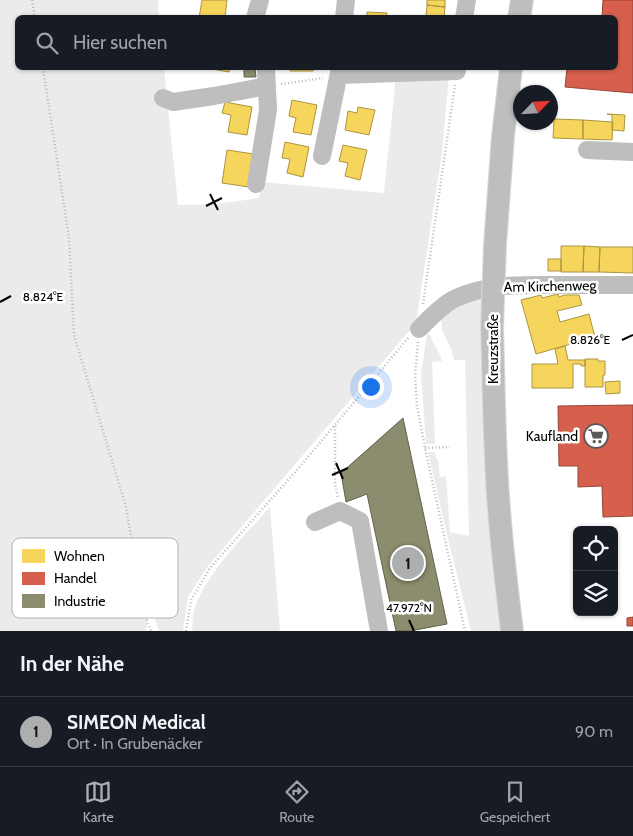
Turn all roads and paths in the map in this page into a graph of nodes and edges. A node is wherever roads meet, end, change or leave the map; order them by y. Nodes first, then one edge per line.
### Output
1 (32, 0) edge
2 (346, 0) edge
3 (467, 0) edge
4 (522, 0) edge
5 (34, 15) edge
6 (344, 15) edge
7 (464, 15) edge
8 (520, 15) edge
9 (43, 70) edge
10 (266, 70) edge
11 (398, 70) edge
12 (457, 70) edge
13 (511, 70) edge
14 (339, 71) edge
15 (267, 86) junction
16 (163, 98) dead end
17 (587, 150) dead end
18 (633, 152) edge
19 (322, 156) dead end
20 (256, 184) dead end
21 (633, 285) edge
22 (420, 329) junction
23 (335, 425) junction
24 (450, 447) dead end
25 (425, 448) junction
26 (340, 511) junction
27 (315, 522) dead end
28 (131, 538) edge
29 (146, 618) edge
30 (151, 631) edge
31 (186, 631) edge
32 (379, 631) edge
33 (465, 631) edge
34 (512, 631) edge

1 - 5 path
2 - 6 street
3 - 7 street
4 - 8 main road
9 - 28 path
10 - 15 street
11 - 14 street
12 - 22 path
13 - 34 main road, Kreuzstraße, bridge
14 - 15 path
14 - 19 street
15 - 16 street
15 - 20 street
17 - 18 street
21 - 22 street, Am Kirchenweg
22 - 23 path
22 - 25 path
23 - 26 path
23 - 31 path
24 - 25 path
25 - 33 path
26 - 27 street
26 - 32 street
29 - 30 path

